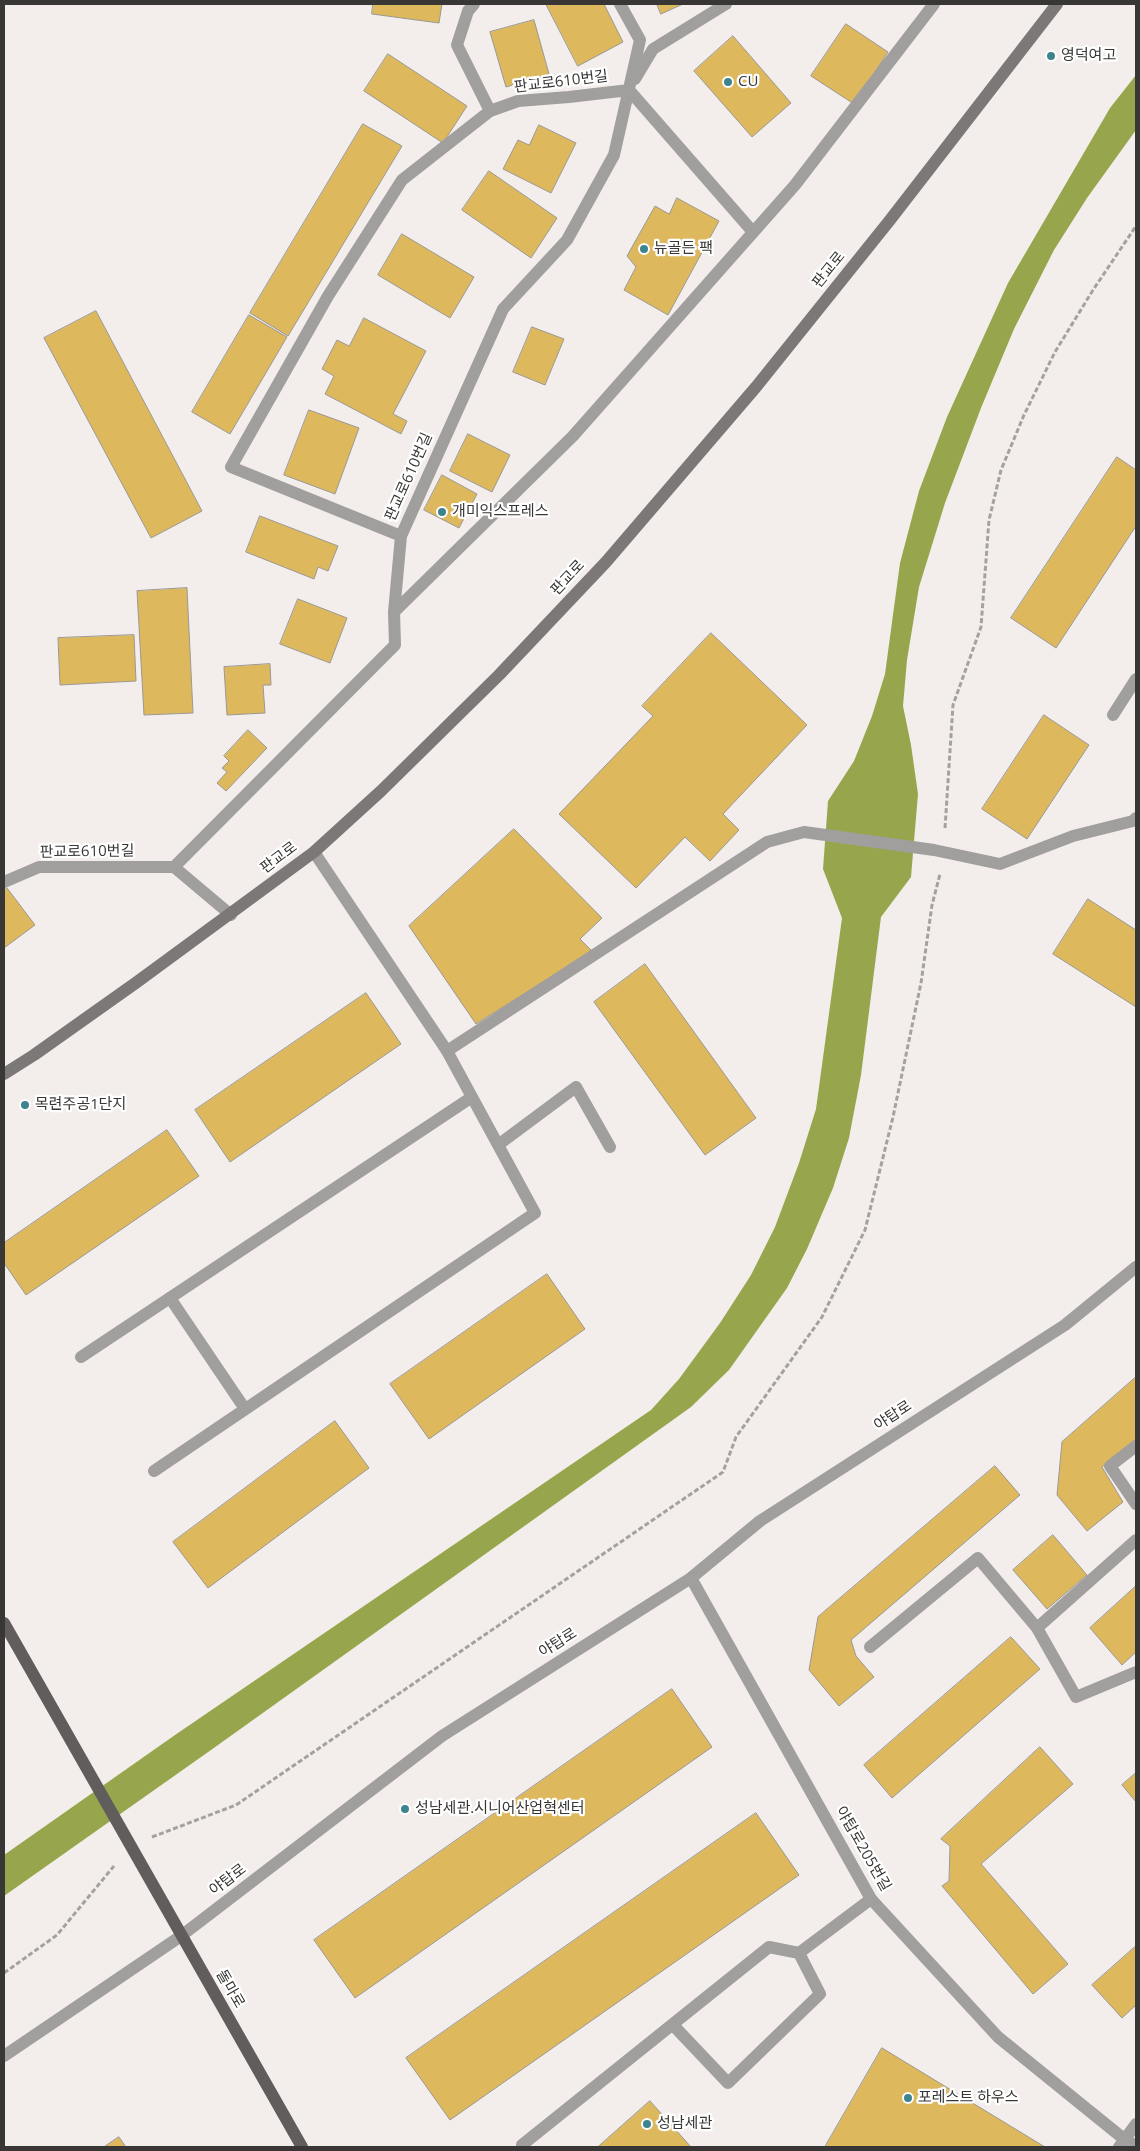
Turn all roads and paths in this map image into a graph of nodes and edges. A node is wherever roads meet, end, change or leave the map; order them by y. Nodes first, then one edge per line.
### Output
1 (474, 4) edge
2 (620, 4) edge
3 (726, 4) edge
4 (934, 4) edge
5 (1056, 4) edge
6 (629, 90) junction
7 (490, 111) junction
8 (753, 232) junction
9 (400, 536) junction
10 (394, 612) junction
11 (1136, 679) edge
12 (1113, 715) dead end
13 (1136, 818) edge
14 (314, 852) junction
15 (174, 867) junction
16 (4, 882) edge
17 (230, 914) junction
18 (447, 1051) junction
19 (4, 1074) edge
20 (472, 1097) junction
21 (498, 1145) junction
22 (610, 1147) dead end
23 (1136, 1267) edge
24 (170, 1298) junction
25 (81, 1358) dead end
26 (246, 1409) junction
27 (1136, 1446) edge
28 (154, 1471) dead end
29 (723, 1472) dead end
30 (1136, 1504) edge
31 (1136, 1540) edge
32 (691, 1578) junction
33 (4, 1623) edge
34 (1038, 1628) junction
35 (870, 1647) dead end
36 (1136, 1672) edge
37 (131, 1846) junction
38 (871, 1899) junction
39 (181, 1936) junction
40 (799, 1953) junction
41 (4, 1973) edge
42 (673, 2025) junction
43 (4, 2056) edge
44 (1136, 2124) edge
45 (1121, 2143) edge
46 (522, 2145) dead end
47 (1136, 2146) edge
48 (302, 2147) edge

1 - 7 street
2 - 6 street, 판교로610번길
3 - 6 street, 판교로610번길
4 - 8 street
5 - 14 main road, 판교로
6 - 7 street, 판교로610번길
6 - 8 street
6 - 9 street, 판교로610번길
7 - 9 street, 판교로610번길
8 - 10 street
9 - 10 street, 판교로610번길
10 - 15 street, 판교로610번길
11 - 12 street
13 - 18 street
14 - 17 main road, 판교로
14 - 18 street
15 - 16 street, 판교로610번길
15 - 17 street
17 - 19 main road, 판교로
18 - 20 street
20 - 21 street
20 - 24 street
21 - 22 street
21 - 26 street
23 - 32 street, 야탑로
24 - 25 street
24 - 26 street
26 - 28 street
27 - 30 street
29 - 37 path
31 - 34 street
32 - 38 street, 야탑로205번길
32 - 39 street, 야탑로
33 - 37 main road, 돌마로
34 - 35 street
34 - 36 street
37 - 39 main road, 돌마로
37 - 41 path
38 - 40 street
38 - 45 street, 야탑로205번길
39 - 43 street, 야탑로
39 - 48 main road, 돌마로
40 - 42 street
40 - 42 street
42 - 46 street
44 - 45 street
45 - 47 street, 야탑로205번길

